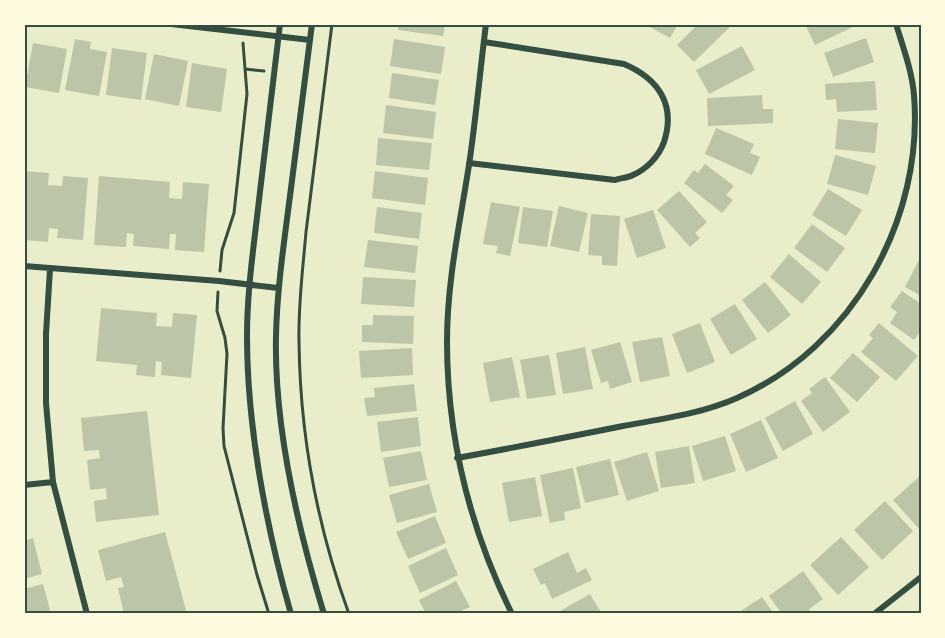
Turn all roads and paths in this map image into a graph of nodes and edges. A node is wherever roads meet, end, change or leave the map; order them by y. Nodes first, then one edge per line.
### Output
1 (171, 24) edge
2 (280, 24) edge
3 (312, 24) edge
4 (332, 24) edge
5 (486, 24) edge
6 (896, 24) edge
7 (242, 32) junction
8 (278, 36) junction
9 (310, 40) junction
10 (484, 42) junction
11 (469, 163) junction
12 (24, 266) edge
13 (50, 269) junction
14 (219, 281) junction
15 (249, 285) junction
16 (278, 288) junction
17 (457, 458) junction
18 (53, 482) junction
19 (24, 485) edge
20 (921, 577) edge
21 (87, 614) edge
22 (269, 614) edge
23 (291, 614) edge
24 (324, 614) edge
25 (349, 614) edge
26 (512, 614) edge
27 (874, 614) edge

1 - 7 street
2 - 8 street
3 - 9 street
4 - 25 path
5 - 10 street
6 - 17 street
7 - 8 street
7 - 14 path
8 - 9 street
8 - 15 street
9 - 16 street
10 - 11 street
10 - 11 street
11 - 17 street
12 - 13 street
13 - 14 street
13 - 18 street
14 - 15 street
14 - 22 path
15 - 16 street
15 - 23 street
16 - 24 street
17 - 26 street
18 - 19 street
18 - 21 street
20 - 27 street

